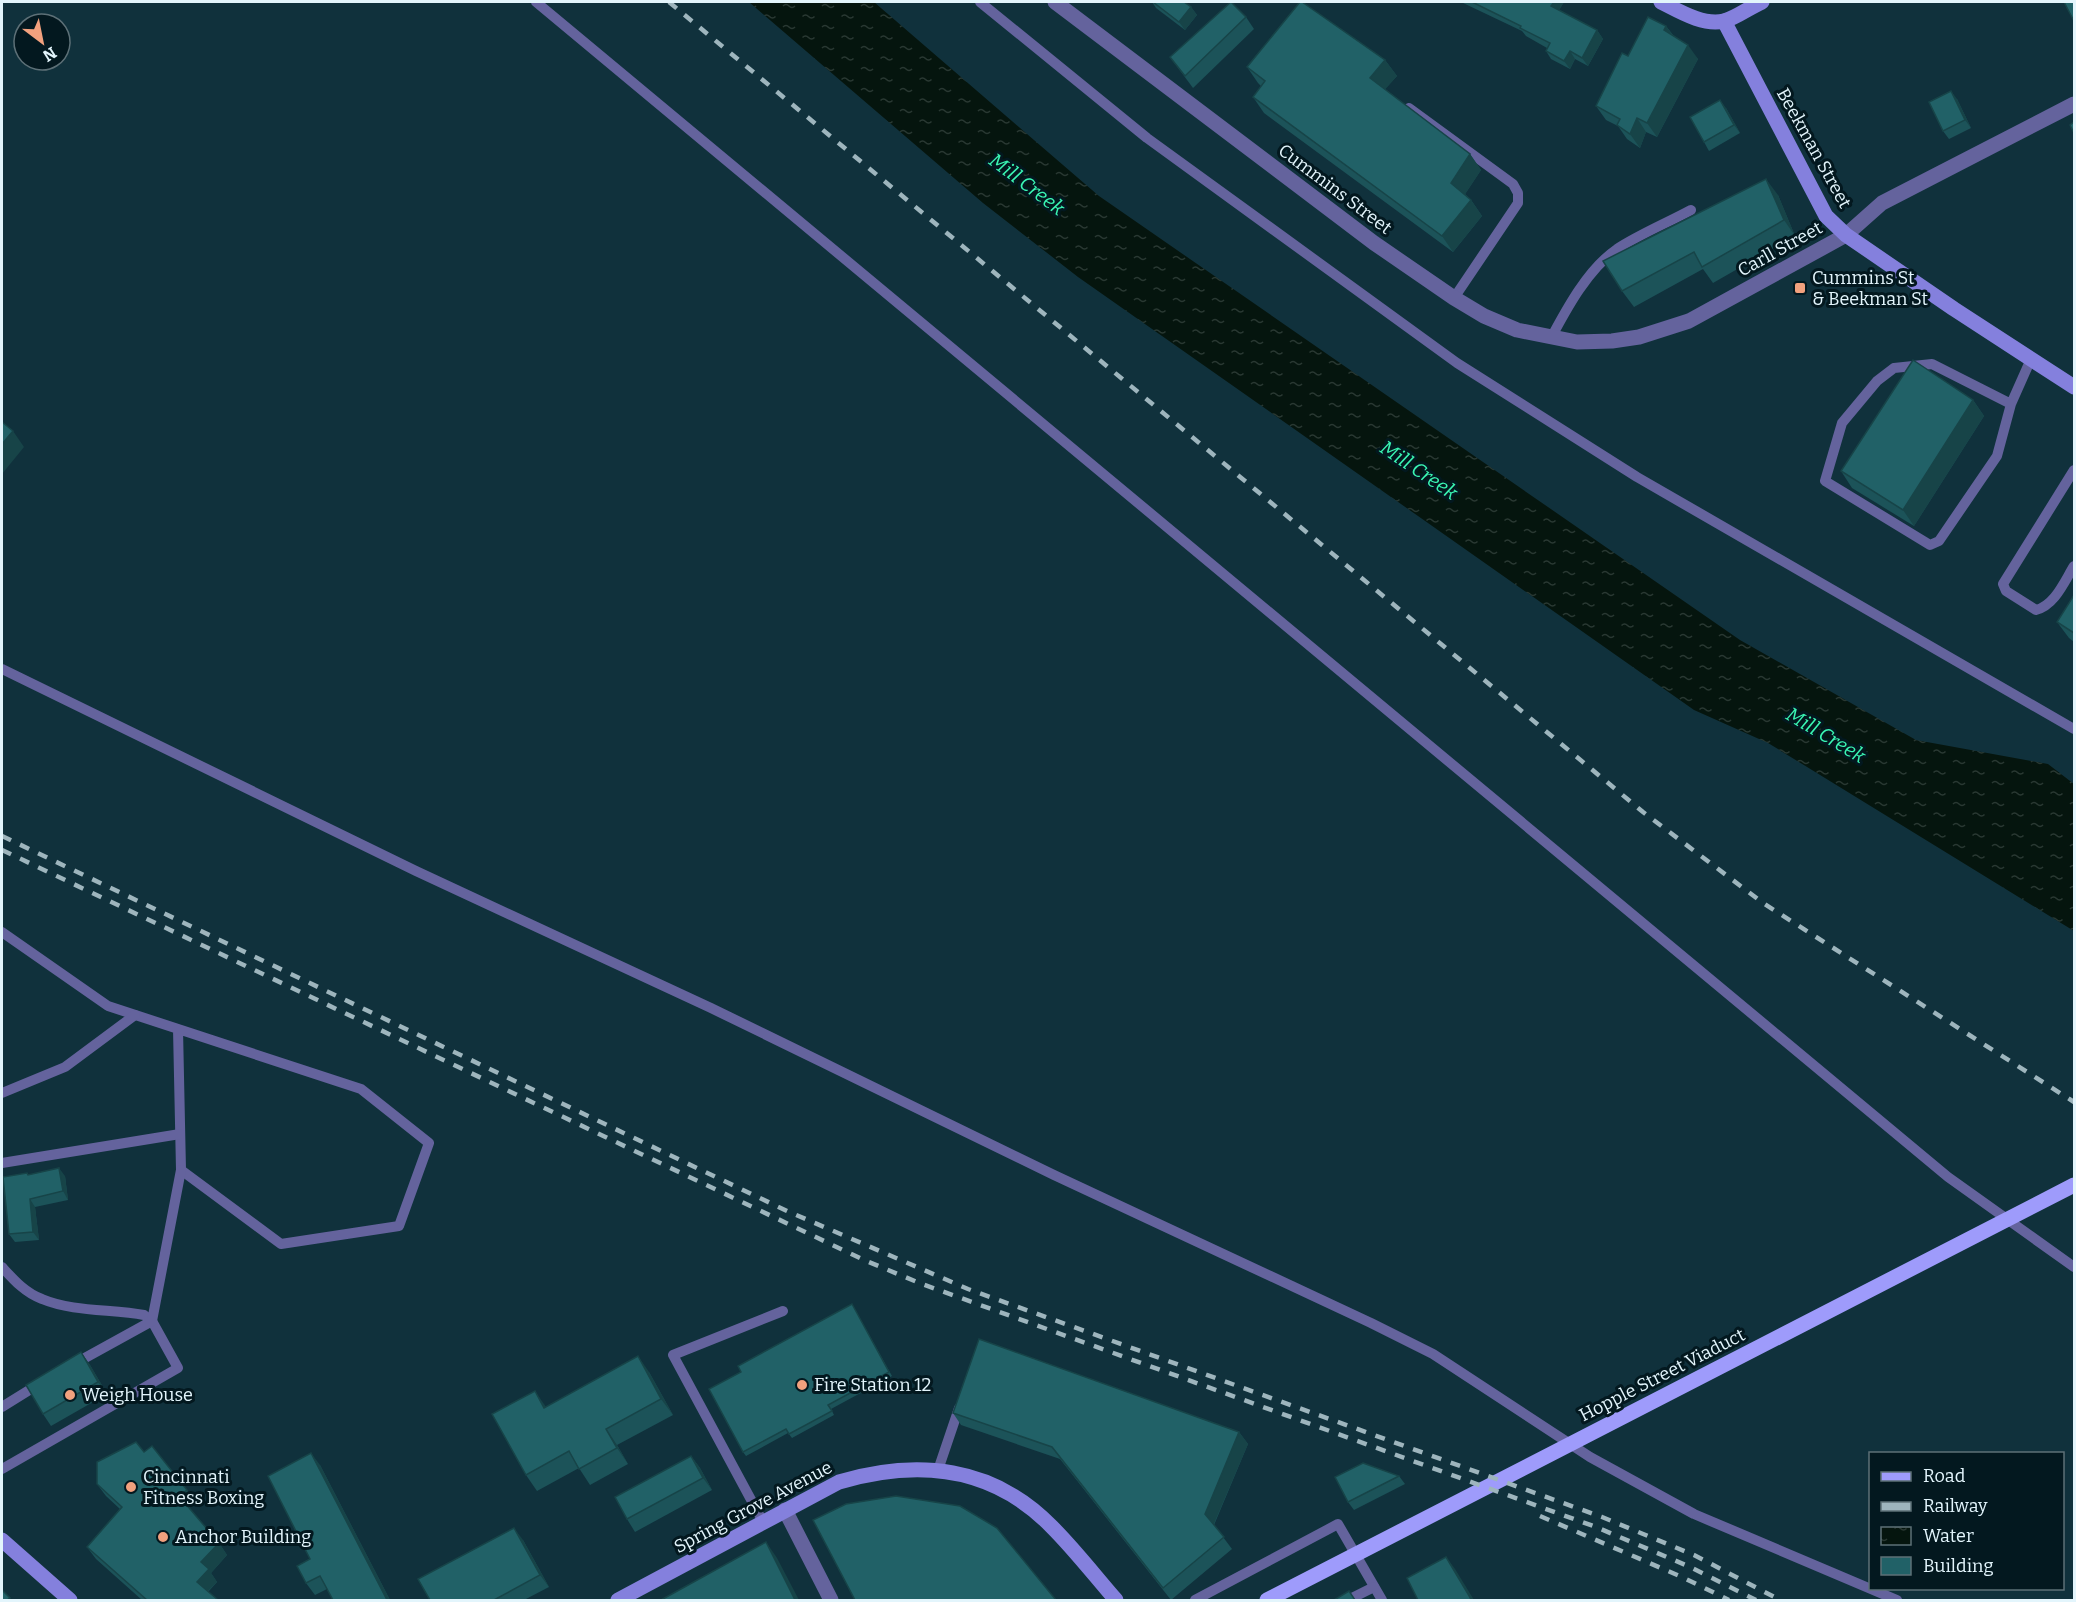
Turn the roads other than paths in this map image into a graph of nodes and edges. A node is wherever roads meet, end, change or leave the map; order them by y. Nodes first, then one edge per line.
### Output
1 (536, 2) edge
2 (980, 2) edge
3 (1055, 2) edge
4 (1661, 2) edge
5 (1762, 2) edge
6 (1724, 21) junction
7 (1396, 98) edge
8 (2074, 104) edge
9 (1691, 210) dead end
10 (1846, 234) junction
11 (1454, 298) junction
12 (1551, 339) junction
13 (1621, 340) joint
14 (2031, 359) junction
15 (2073, 384) edge
16 (2011, 404) junction
17 (2074, 470) edge
18 (2074, 566) edge
19 (2, 669) edge
20 (2074, 729) edge
21 (2, 932) edge
22 (135, 1015) junction
23 (178, 1029) junction
24 (2, 1093) edge
25 (180, 1134) junction
26 (2, 1162) edge
27 (181, 1170) junction
28 (2074, 1185) edge
29 (2, 1267) edge
30 (2074, 1267) edge
31 (783, 1311) dead end
32 (152, 1321) junction
33 (2, 1407) edge
34 (959, 1408) edge
35 (2, 1469) edge
36 (938, 1470) junction
37 (785, 1510) junction
38 (763, 1522) junction
39 (2, 1540) edge
40 (1374, 1587) junction
41 (1869, 1588) edge
42 (1874, 1590) edge
43 (70, 1600) edge
44 (618, 1600) edge
45 (831, 1600) edge
46 (1116, 1600) edge
47 (1195, 1600) edge
48 (1267, 1600) edge
49 (1348, 1600) edge
50 (1382, 1600) edge
51 (1898, 1600) edge

1 - 30 lane
2 - 20 lane
3 - 11 street, Cummins Street
4 - 6 main road
5 - 6 main road
6 - 10 main road, Beekman Street
7 - 11 lane
8 - 10 street, Carll Street
9 - 12 lane
10 - 13 street, Carll Street
10 - 14 main road, Beekman Street
11 - 12 street, Cummins Street
12 - 13 street, Cummins Street
14 - 15 main road, Beekman Street
14 - 16 lane
16 - 16 lane
17 - 18 lane
19 - 41 lane
21 - 22 lane
22 - 23 lane
22 - 24 lane
23 - 25 lane
23 - 27 lane
25 - 26 lane
25 - 27 lane
27 - 32 lane
28 - 48 main road, Hopple Street Viaduct
29 - 32 lane
31 - 38 lane
32 - 33 lane
32 - 35 lane
34 - 36 lane
36 - 37 main road, Spring Grove Avenue
36 - 46 main road, Spring Grove Avenue
37 - 38 main road, Spring Grove Avenue
37 - 45 street
38 - 44 main road, Spring Grove Avenue
39 - 43 main road
40 - 47 lane
40 - 49 lane
40 - 50 lane
42 - 51 lane

